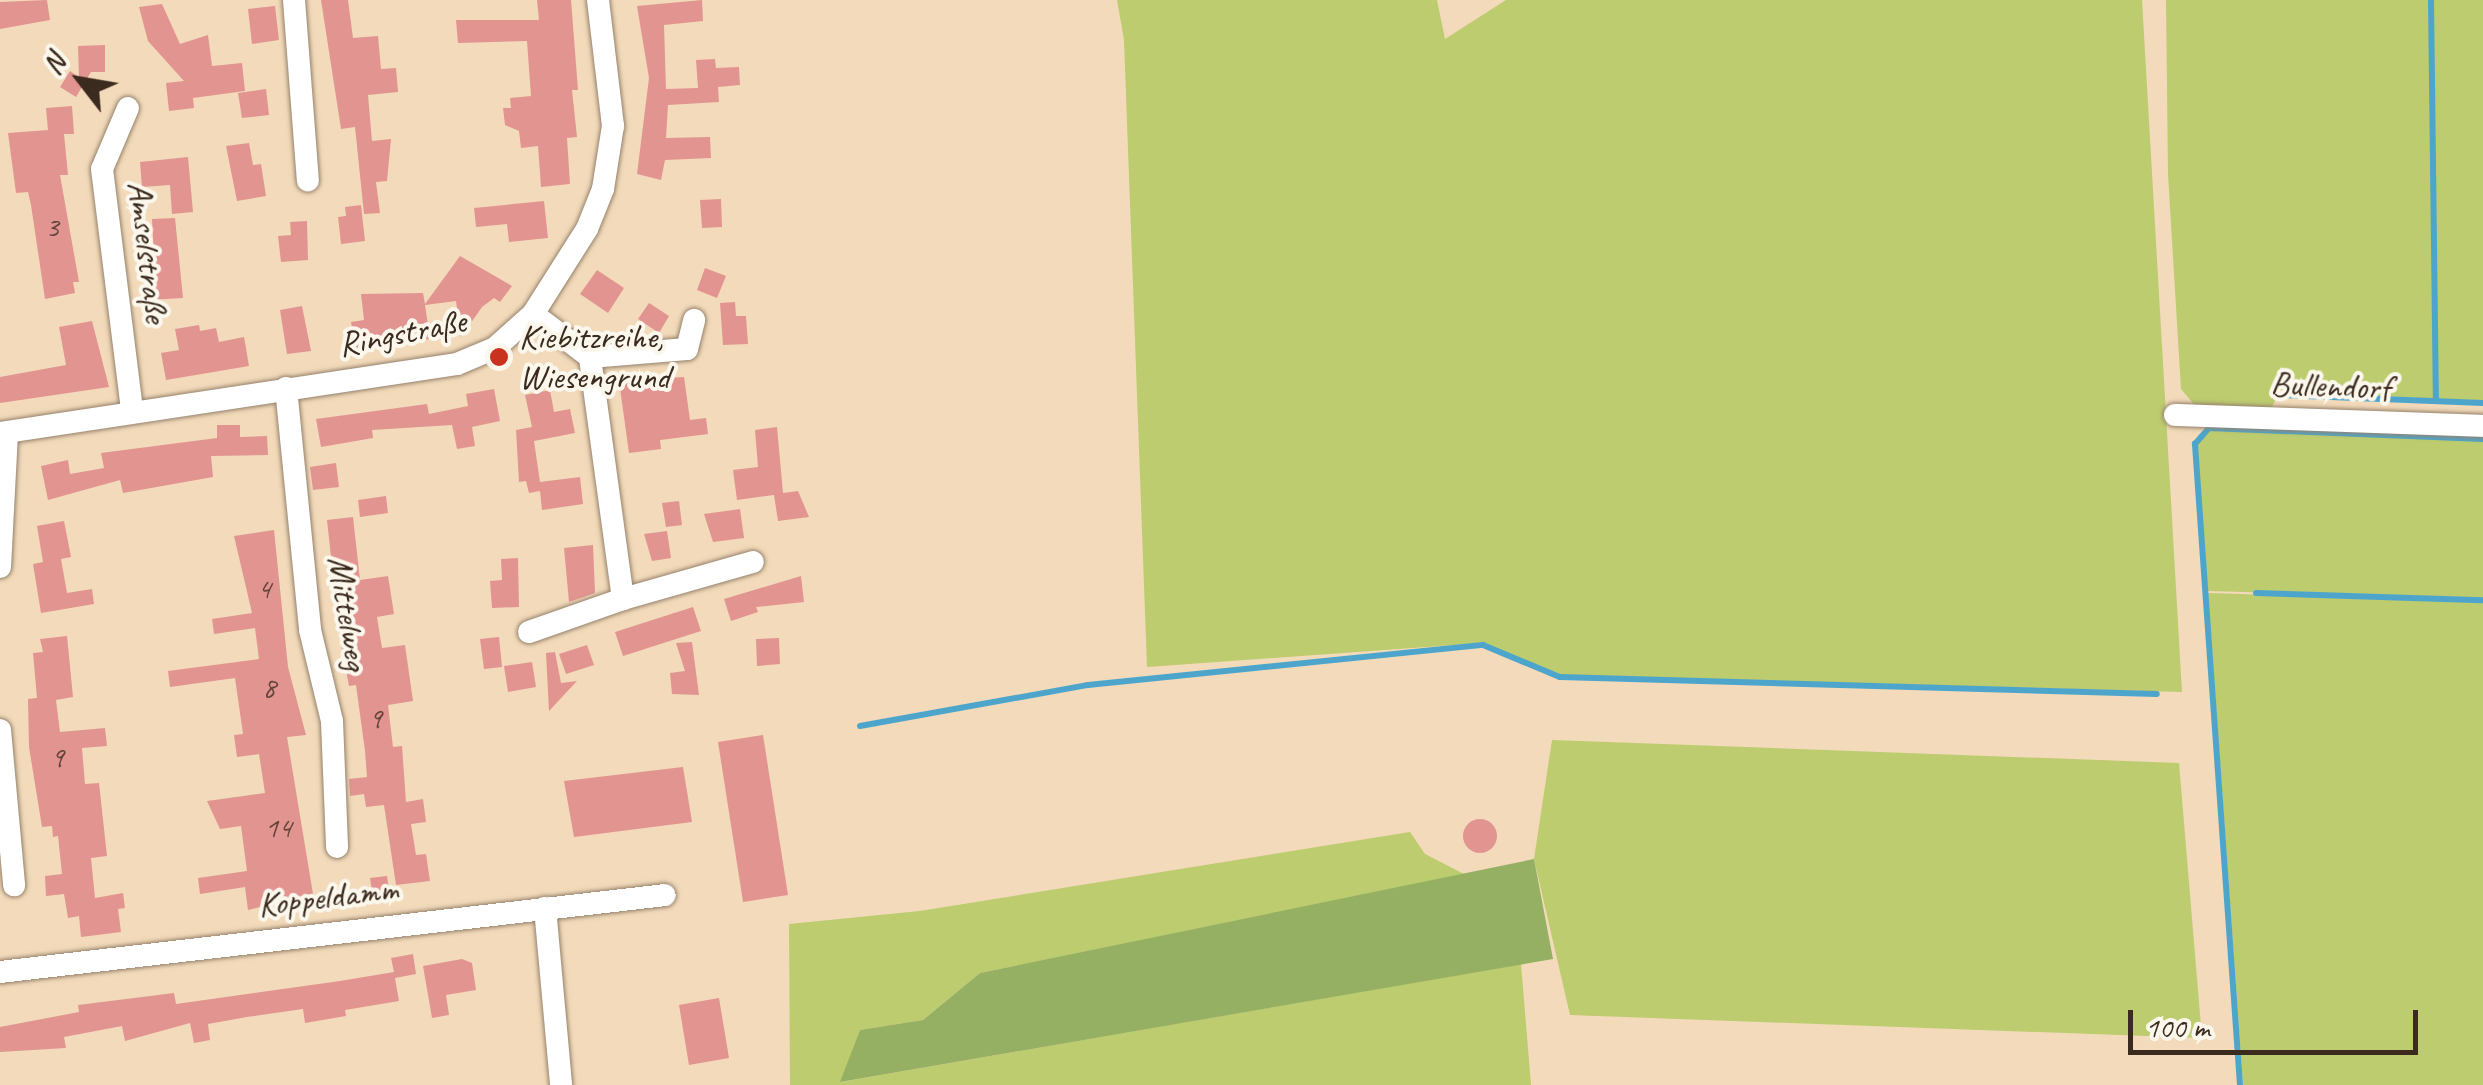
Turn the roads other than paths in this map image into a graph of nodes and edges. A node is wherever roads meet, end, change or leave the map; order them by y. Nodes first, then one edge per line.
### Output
1 (294, 0) edge
2 (598, 0) edge
3 (128, 108) dead end
4 (308, 180) dead end
5 (533, 314) junction
6 (694, 320) dead end
7 (590, 357) junction
8 (286, 388) junction
9 (132, 409) junction
10 (2175, 415) dead end
11 (2483, 426) edge
12 (3, 433) edge
13 (753, 562) dead end
14 (0, 567) edge
15 (623, 599) junction
16 (530, 632) dead end
17 (0, 730) edge
18 (338, 847) dead end
19 (14, 885) dead end
20 (665, 895) dead end
21 (545, 908) junction
22 (0, 972) edge
23 (561, 1085) edge

1 - 4 street
2 - 5 street, Ringstraße
3 - 9 street, Amselstraße
5 - 7 street
5 - 8 street, Ringstraße
6 - 7 street
7 - 15 street
8 - 9 street, Ringstraße
8 - 18 street, Mittelweg
9 - 12 street, Ringstraße
10 - 11 street, Bullendorf
12 - 14 street
13 - 15 street
15 - 16 street
17 - 19 street
20 - 21 street, Koppeldamm
21 - 22 street, Koppeldamm
21 - 23 street

